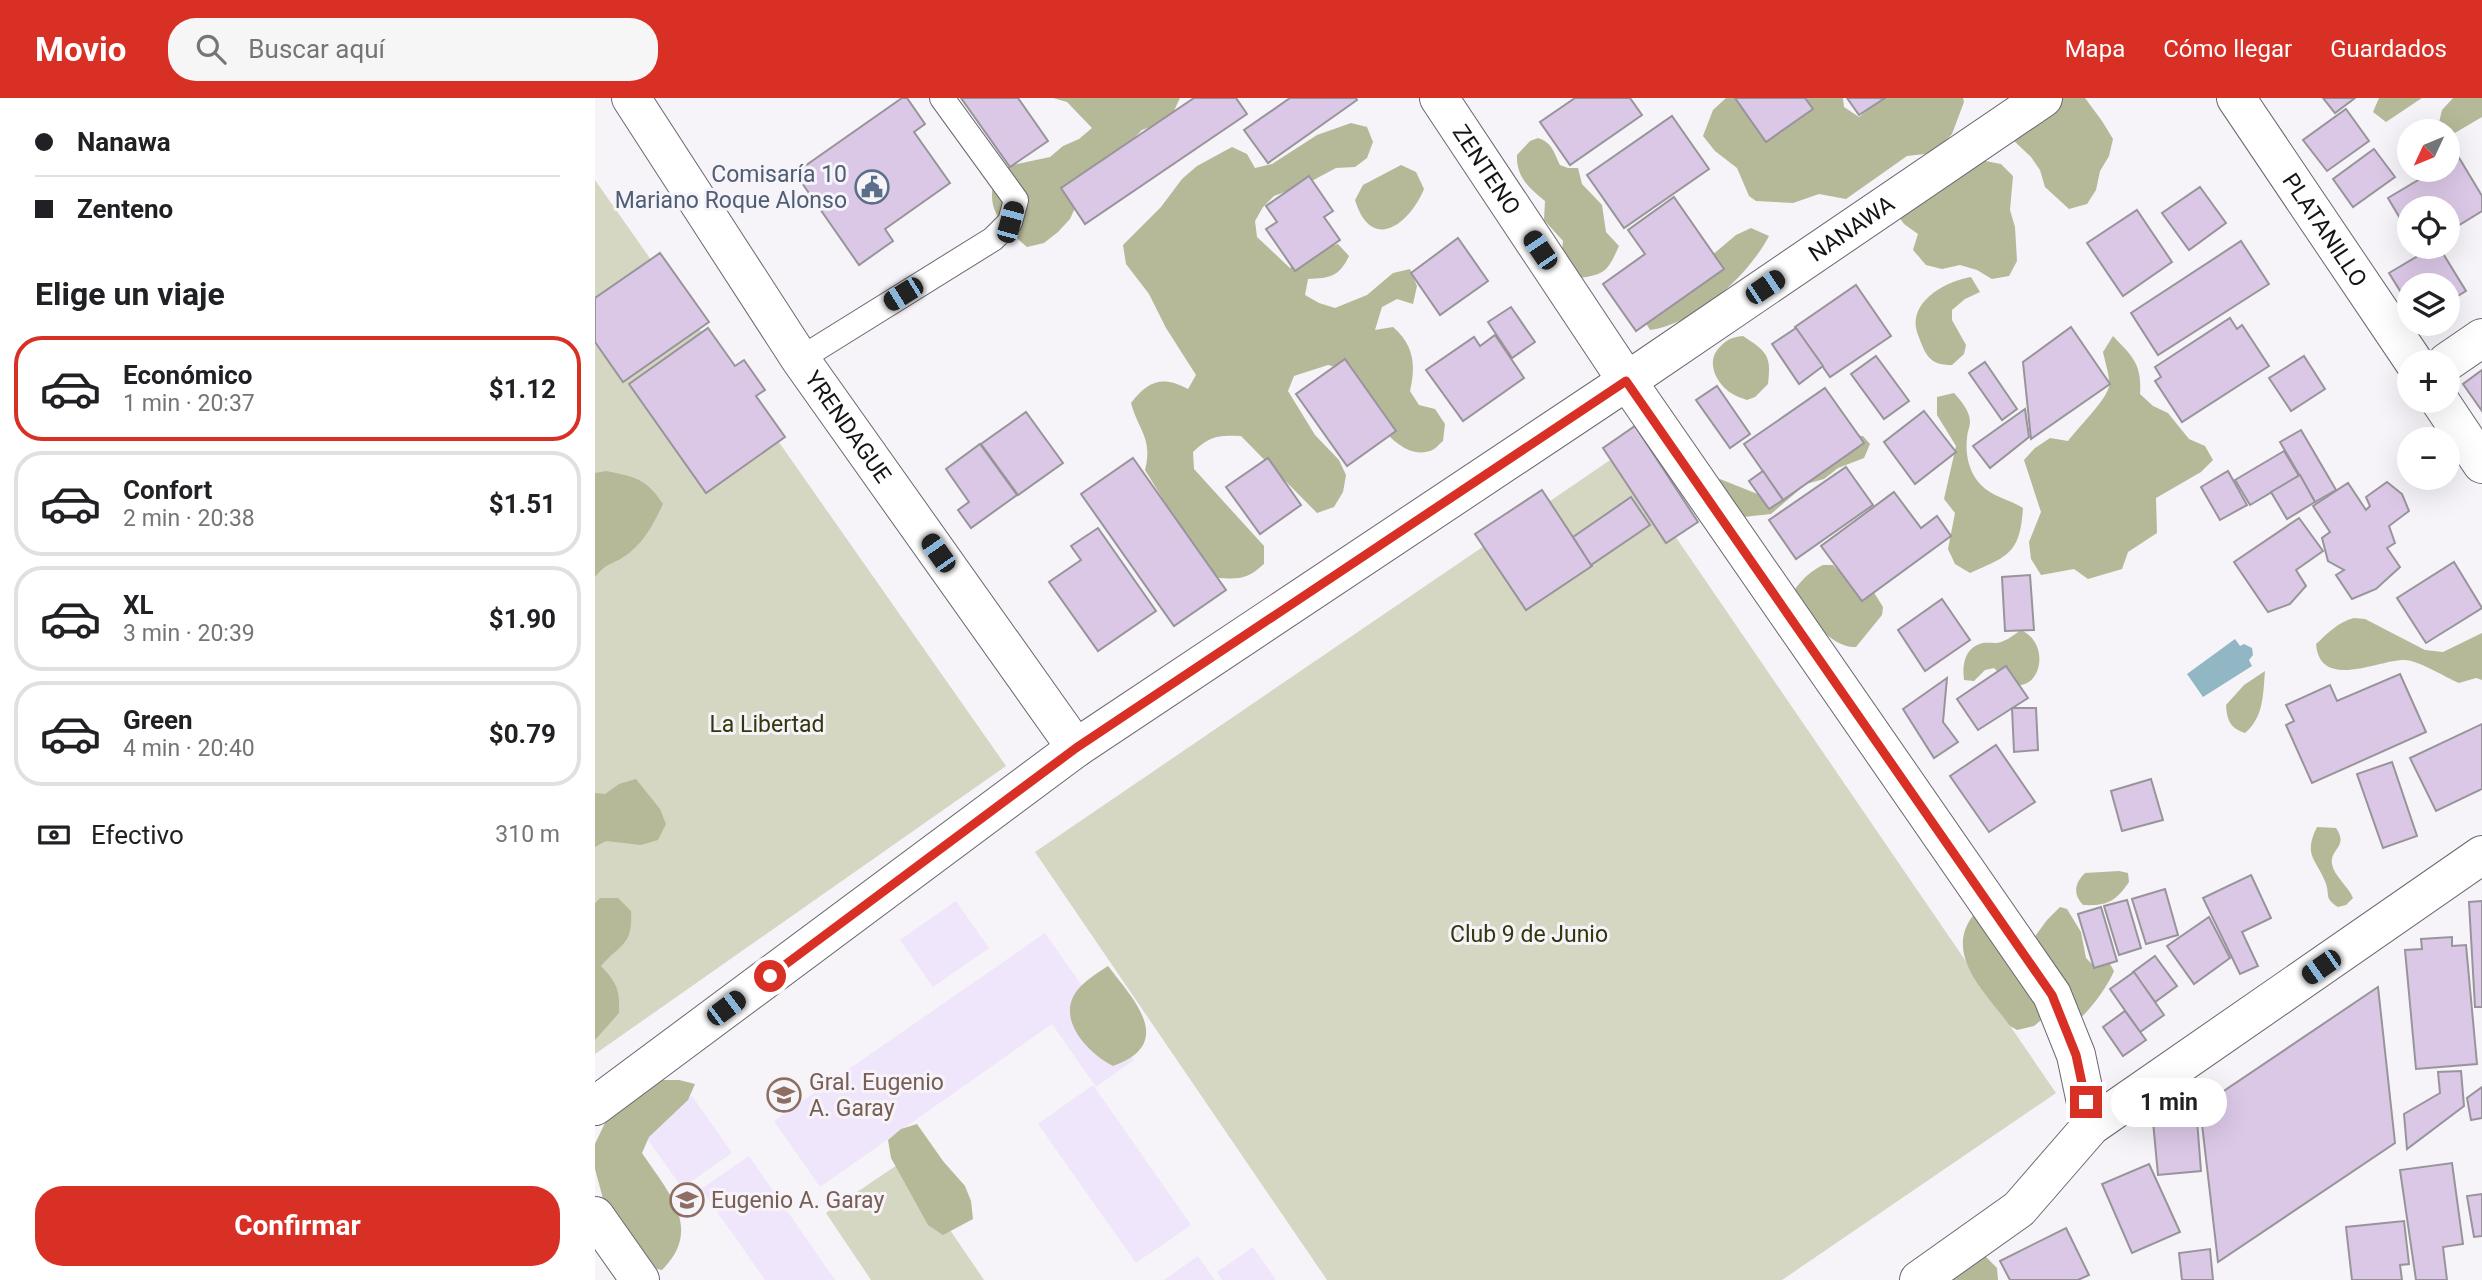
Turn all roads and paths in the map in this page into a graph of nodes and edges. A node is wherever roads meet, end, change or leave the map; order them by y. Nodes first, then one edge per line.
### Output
1 (631, 98) edge
2 (941, 98) edge
3 (1439, 98) edge
4 (2043, 98) edge
5 (2236, 98) edge
6 (2482, 338) edge
7 (2406, 350) edge
8 (2460, 353) edge
9 (800, 359) junction
10 (1626, 381) junction
11 (2448, 413) edge
12 (2482, 464) edge
13 (1076, 748) junction
14 (2482, 855) edge
15 (595, 1106) edge
16 (2091, 1126) junction
17 (595, 1216) edge
18 (640, 1280) edge
19 (1919, 1280) edge

1 - 9 street, YRENDAGUE
2 - 9 lane
3 - 10 street, ZENTENO
4 - 10 street, NANAWA
5 - 7 street, PLATANILLO
6 - 8 street
9 - 13 street, YRENDAGUE
10 - 13 street, NANAWA
10 - 16 street, ZENTENO
11 - 12 street
13 - 15 street, NANAWA
14 - 16 street
16 - 19 street
17 - 18 street

